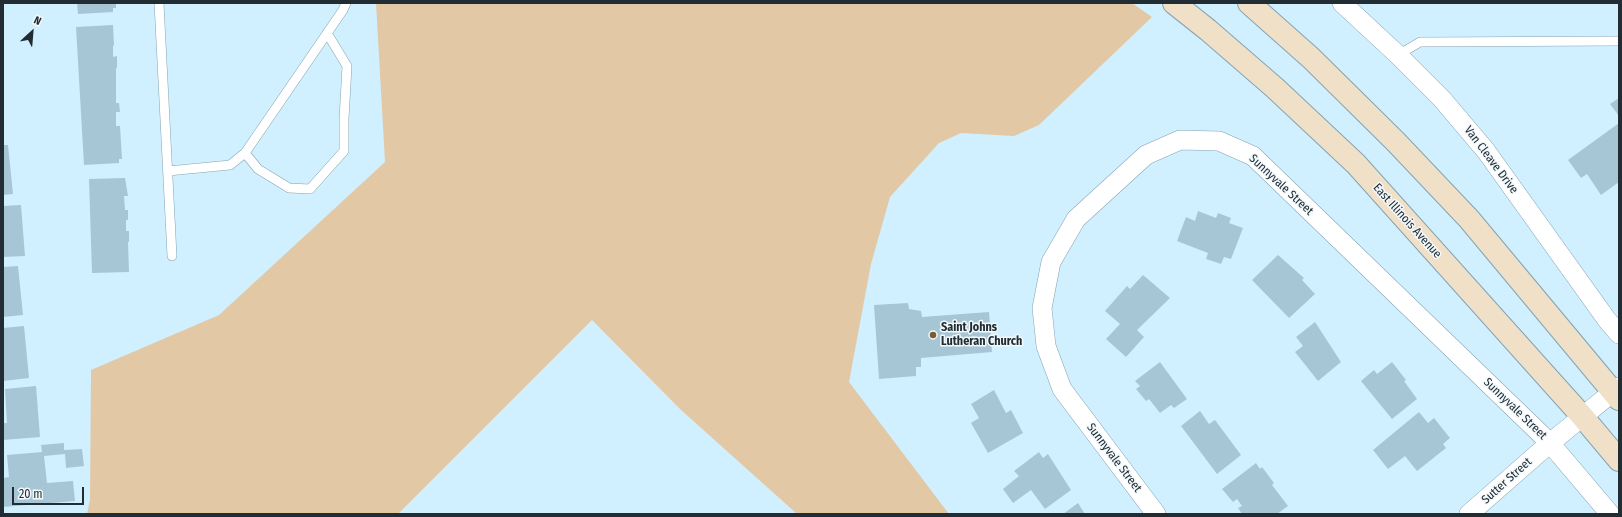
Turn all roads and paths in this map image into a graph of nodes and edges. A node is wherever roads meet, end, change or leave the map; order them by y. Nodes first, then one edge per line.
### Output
1 (159, 3) edge
2 (346, 3) edge
3 (1174, 3) edge
4 (1249, 3) edge
5 (1342, 3) edge
6 (327, 34) junction
7 (1619, 41) edge
8 (1398, 55) junction
9 (244, 153) junction
10 (168, 172) junction
11 (172, 256) dead end
12 (1619, 334) edge
13 (1617, 393) edge
14 (1582, 416) junction
15 (1550, 443) junction
16 (1619, 460) edge
17 (1156, 514) edge
18 (1469, 514) edge
19 (1610, 514) edge

1 - 10 lane
2 - 6 lane
3 - 14 main road, East Illinois Avenue
4 - 13 main road
5 - 8 street, Van Cleave Drive
6 - 9 lane
6 - 9 lane
7 - 8 lane
8 - 12 street, Van Cleave Drive
9 - 10 lane
10 - 11 lane
13 - 14 street, Sutter Street
14 - 15 street, Sutter Street
14 - 16 main road, East Illinois Avenue
15 - 17 street, Sunnyvale Street
15 - 18 street, Sutter Street
15 - 19 street, Sunnyvale Street

